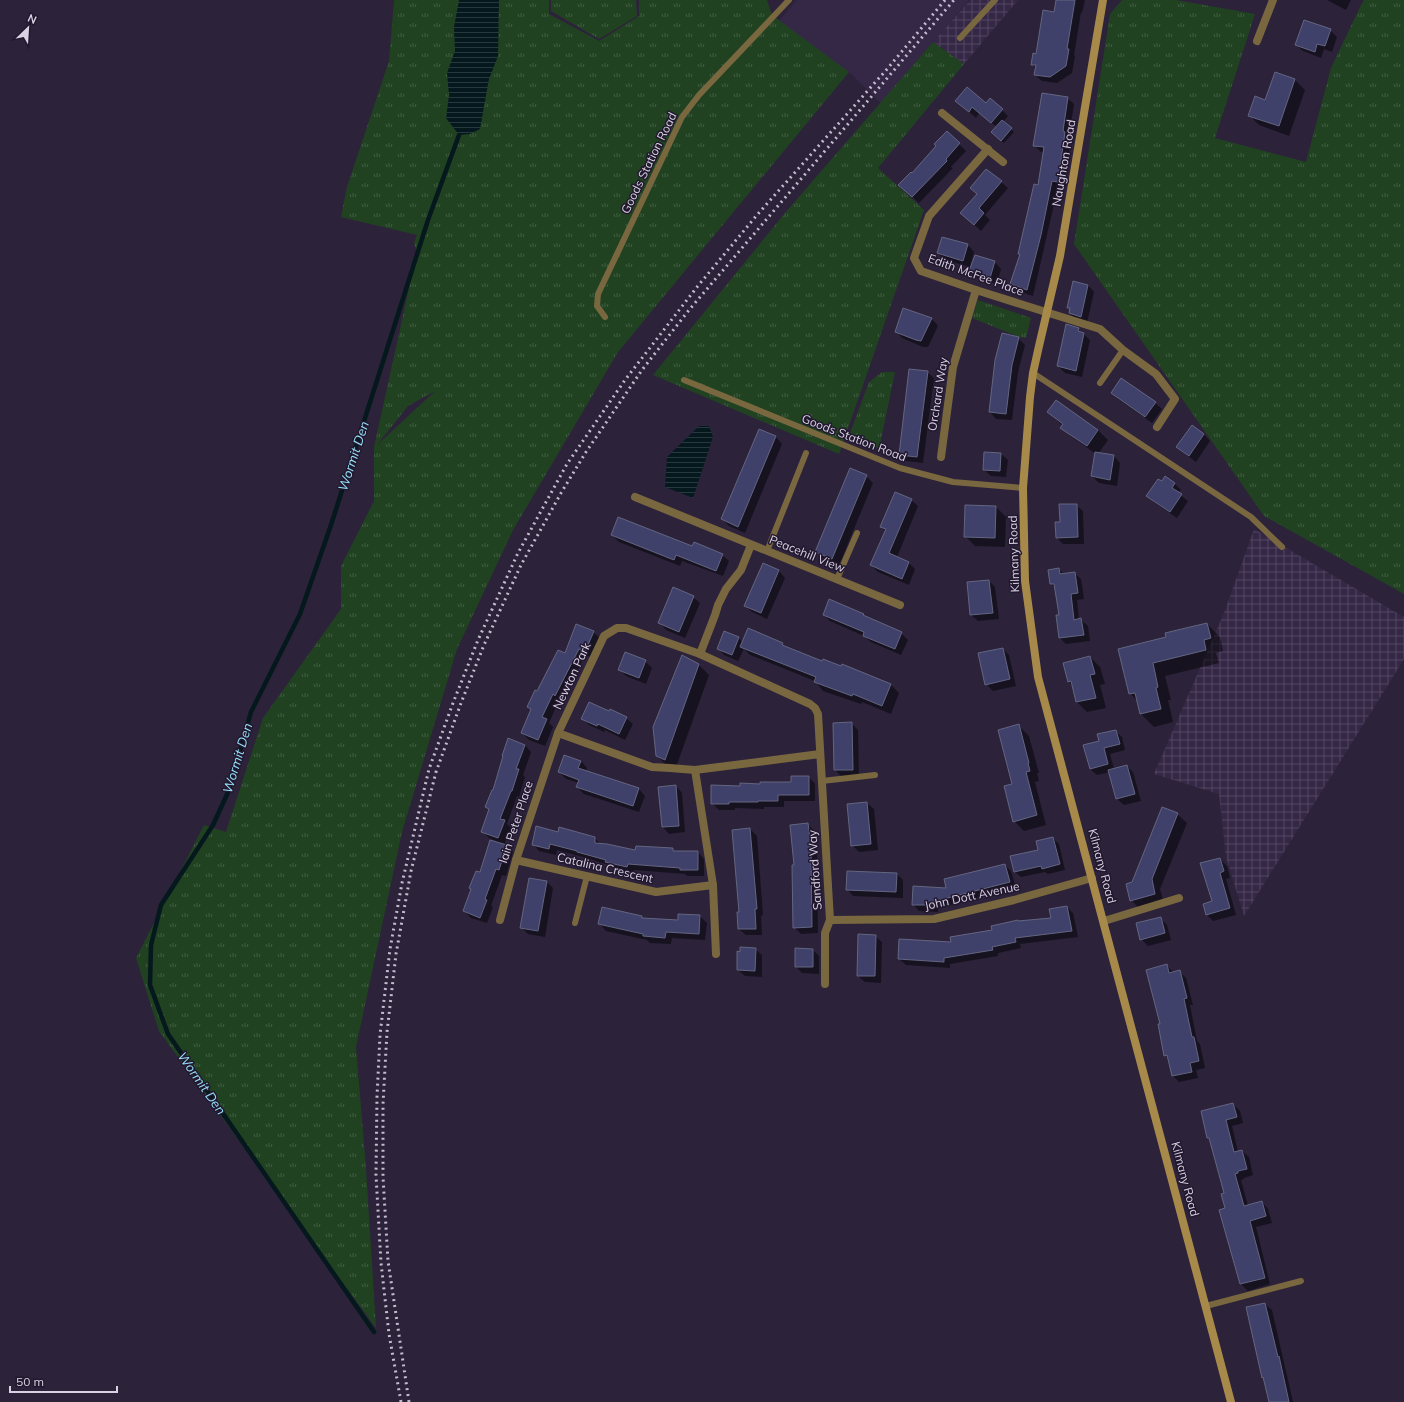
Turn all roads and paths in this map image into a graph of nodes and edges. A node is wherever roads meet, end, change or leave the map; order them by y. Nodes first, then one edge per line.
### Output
1 (789, 0) edge
2 (995, 0) edge
3 (1103, 0) edge
4 (1274, 0) edge
5 (960, 38) dead end
6 (1257, 40) dead end
7 (942, 113) dead end
8 (988, 149) junction
9 (1003, 162) dead end
10 (976, 290) junction
11 (1048, 312) junction
12 (605, 317) dead end
13 (1044, 328) joint
14 (1123, 350) junction
15 (1033, 373) junction
16 (684, 380) dead end
17 (1100, 383) dead end
18 (1157, 427) dead end
19 (806, 453) dead end
20 (941, 457) dead end
21 (1024, 488) junction
22 (635, 497) dead end
23 (857, 532) dead end
24 (751, 545) junction
25 (1282, 547) dead end
26 (767, 551) junction
27 (837, 579) junction
28 (900, 605) dead end
29 (700, 654) junction
30 (558, 733) junction
31 (820, 754) junction
32 (695, 770) junction
33 (875, 775) dead end
34 (822, 781) junction
35 (516, 860) junction
36 (587, 876) junction
37 (1092, 878) junction
38 (713, 885) junction
39 (1179, 898) dead end
40 (500, 920) dead end
41 (830, 920) junction
42 (1104, 921) junction
43 (575, 923) dead end
44 (716, 954) dead end
45 (825, 984) dead end
46 (1301, 1281) dead end
47 (1206, 1306) junction
48 (1231, 1402) edge

1 - 12 lane, Goods Station Road
2 - 5 lane
3 - 11 main road, Naughton Road
4 - 6 street
7 - 8 street
8 - 9 street
8 - 10 street, Edith McFee Place
10 - 11 street, Edith McFee Place
10 - 20 street, Orchard Way
11 - 13 main road, Naughton Road
11 - 14 street, Edith McFee Place
13 - 15 main road, Kilmany Road
14 - 17 lane
14 - 18 street, Edith McFee Place
15 - 21 main road, Kilmany Road
15 - 25 lane
16 - 21 lane, Goods Station Road
19 - 26 lane
21 - 37 main road, Kilmany Road
22 - 24 street
23 - 27 lane
24 - 26 street, Peacehill View
24 - 29 street, Peacehill View
26 - 27 street, Peacehill View
27 - 28 street, Peacehill View
29 - 30 street, Newton Park
29 - 31 street, Newton Park
30 - 32 street
30 - 35 street, Iain Peter Place
31 - 32 street
31 - 34 street, Sandford Way
32 - 38 street
33 - 34 lane
34 - 41 street, Sandford Way
35 - 36 street, Catalina Crescent
35 - 40 street, Iain Peter Place
36 - 38 street, Catalina Crescent
36 - 43 lane
37 - 41 street, John Dott Avenue
37 - 42 main road, Kilmany Road
38 - 44 street
39 - 42 street
41 - 45 street, Sandford Way
42 - 47 main road, Kilmany Road
46 - 47 lane
47 - 48 main road, Kilmany Road

